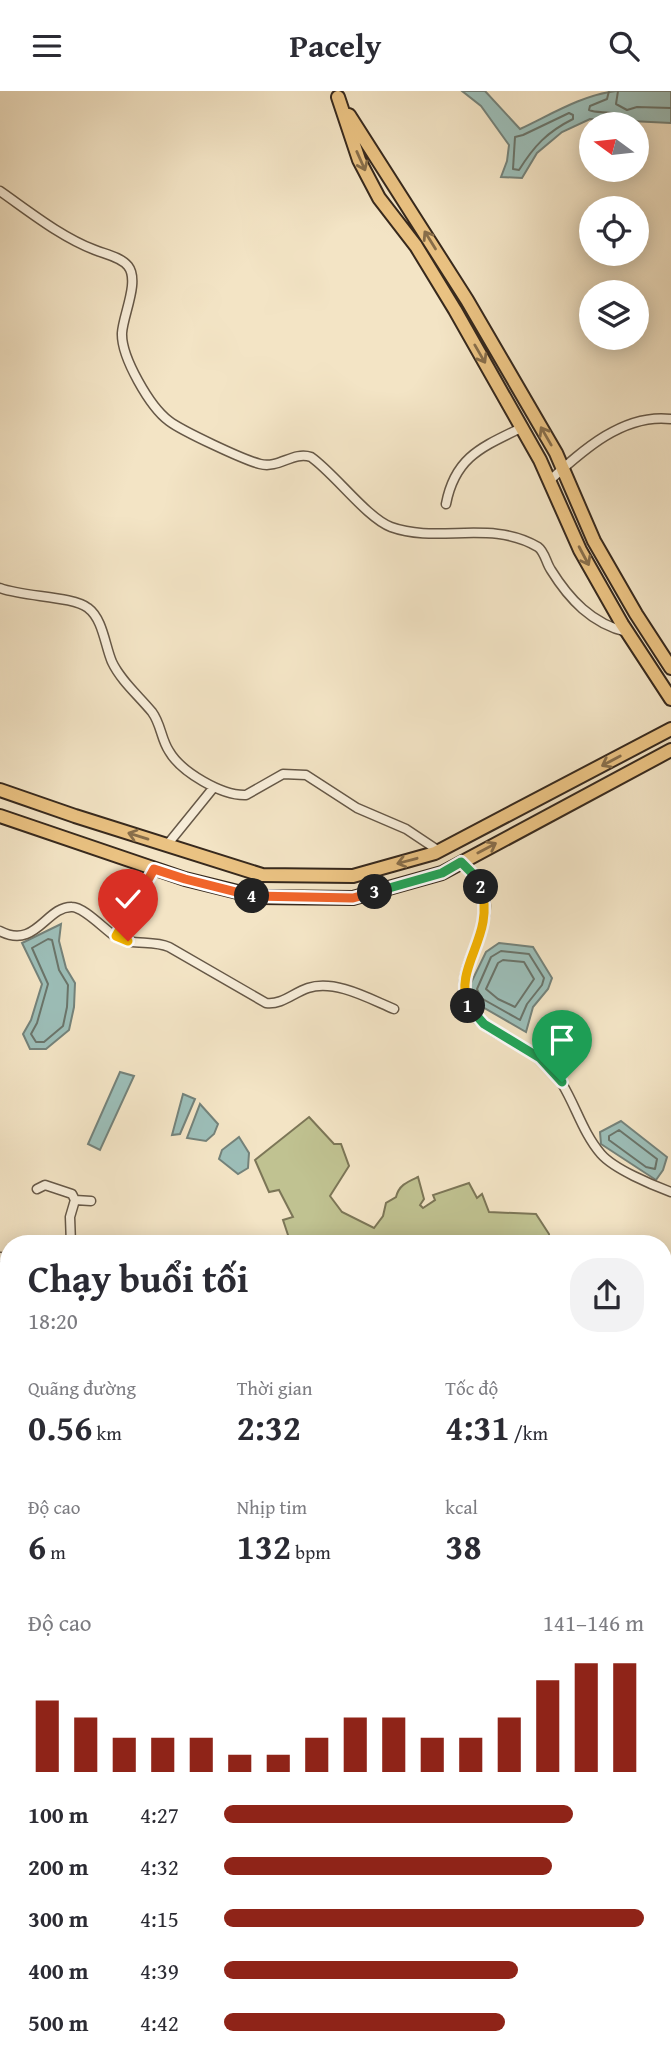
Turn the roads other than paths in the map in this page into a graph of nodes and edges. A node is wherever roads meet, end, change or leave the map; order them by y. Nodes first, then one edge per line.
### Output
1 (336, 94) edge
2 (0, 191) edge
3 (671, 419) edge
4 (521, 428) junction
5 (562, 469) junction
6 (549, 481) junction
7 (446, 505) dead end
8 (0, 588) edge
9 (627, 632) junction
10 (671, 668) edge
11 (671, 699) edge
12 (671, 729) edge
13 (671, 750) edge
14 (214, 787) junction
15 (0, 790) edge
16 (0, 816) edge
17 (167, 845) junction
18 (439, 851) junction
19 (461, 862) junction
20 (154, 869) junction
21 (0, 931) edge
22 (116, 936) junction
23 (394, 1009) dead end
24 (37, 1189) dead end
25 (669, 1191) edge
26 (75, 1200) junction
27 (671, 1200) edge
28 (91, 1201) dead end
29 (71, 1235) edge

1 -> 4 main road
5 -> 1 main road
2 - 9 street
3 - 5 street
4 - 6 main road
4 - 7 street
5 - 6 street
5 - 10 main road
6 -> 9 main road
8 - 14 street
9 - 11 main road
12 -> 18 main road
19 -> 13 main road
14 - 17 street
14 - 18 street
17 -> 15 main road
16 - 20 main road
18 -> 17 main road
19 - 20 main road
19 - 25 street
20 - 22 street
21 - 22 street
22 - 23 street
24 - 26 street
25 - 27 street
26 - 28 street
26 - 29 street

